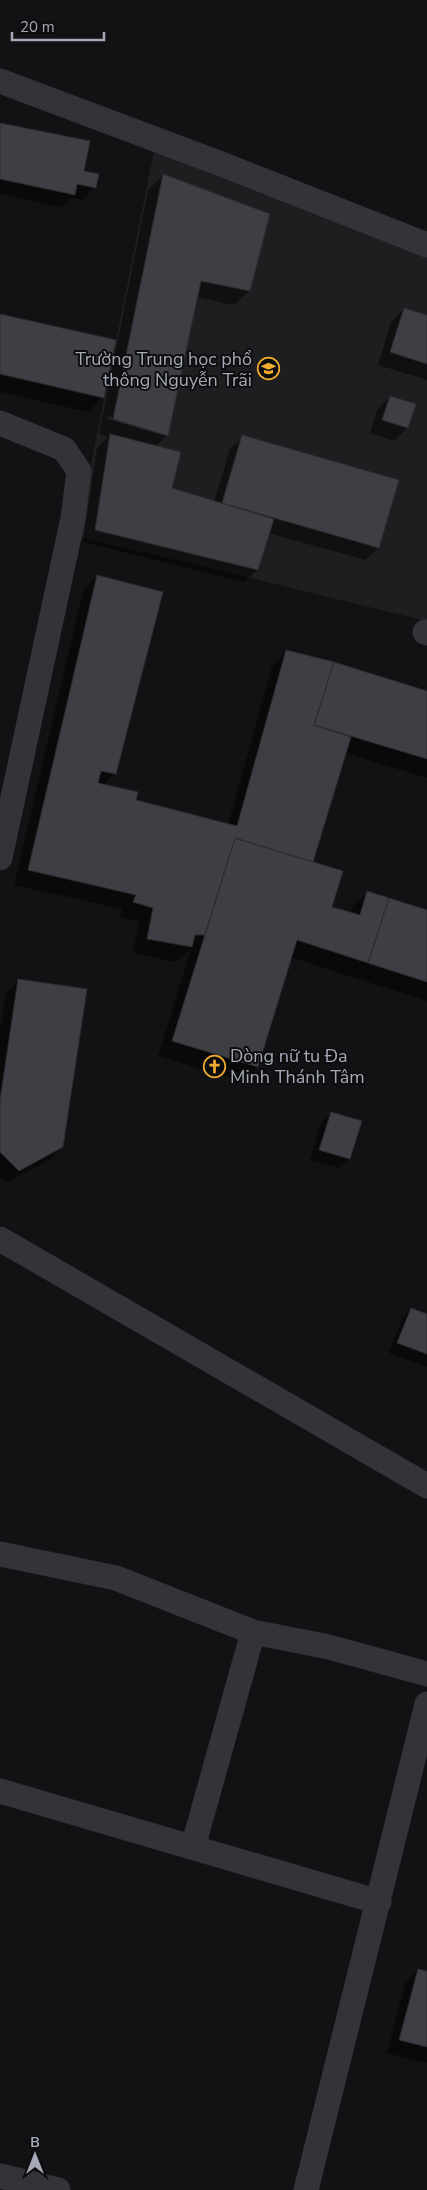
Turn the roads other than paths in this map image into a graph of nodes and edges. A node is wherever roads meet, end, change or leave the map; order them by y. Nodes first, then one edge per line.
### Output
1 (0, 81) edge
2 (427, 245) edge
3 (0, 423) edge
4 (0, 858) edge
5 (0, 1239) edge
6 (427, 1486) edge
7 (0, 1554) edge
8 (253, 1632) junction
9 (427, 1674) edge
10 (427, 1704) edge
11 (0, 1790) edge
12 (193, 1847) junction
13 (379, 1902) junction
14 (0, 2176) edge
15 (58, 2190) edge
16 (306, 2190) edge

1 - 2 street
3 - 4 street
5 - 6 street
7 - 8 street
8 - 9 street
8 - 12 street
10 - 13 street
11 - 12 street
12 - 13 street
13 - 16 street
14 - 15 street

